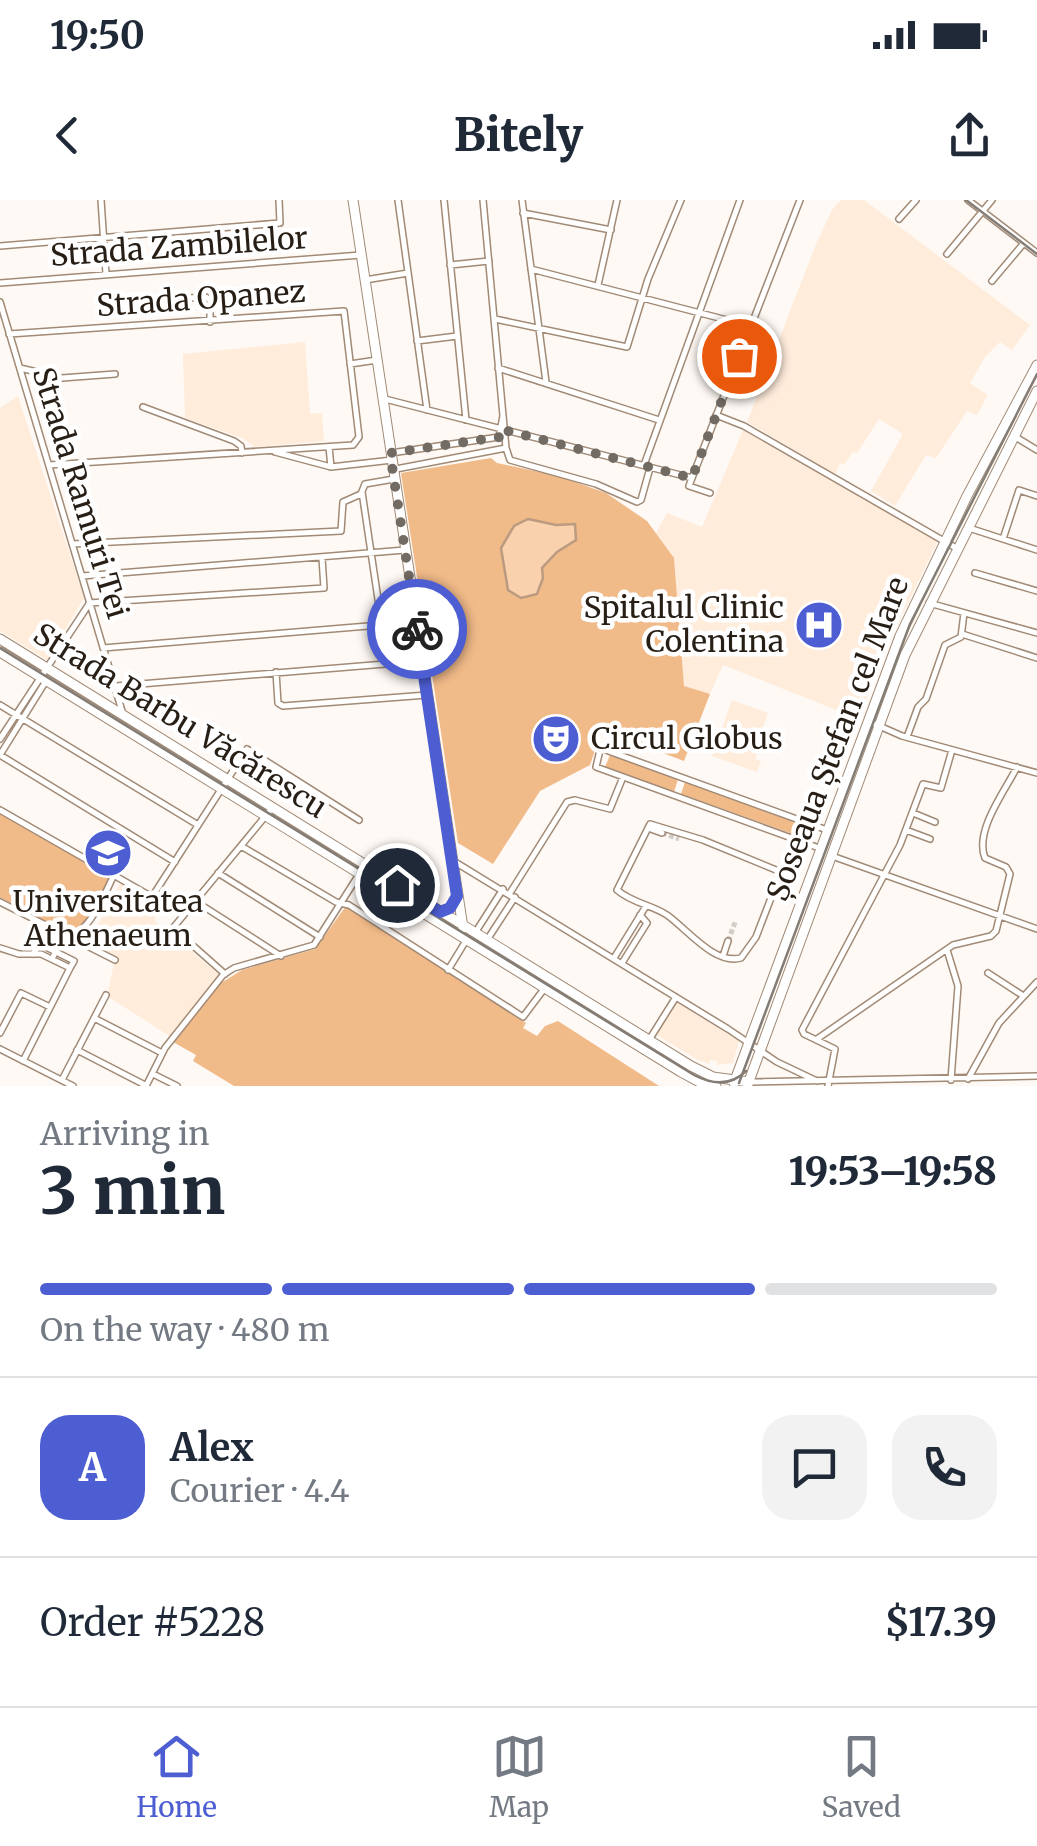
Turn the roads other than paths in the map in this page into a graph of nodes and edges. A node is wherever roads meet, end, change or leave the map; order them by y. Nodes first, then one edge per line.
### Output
1 (101, 200) edge
2 (279, 200) edge
3 (353, 200) edge
4 (398, 200) edge
5 (444, 200) edge
6 (484, 200) edge
7 (522, 200) edge
8 (617, 200) edge
9 (681, 200) edge
10 (740, 200) edge
11 (800, 200) edge
12 (916, 200) edge
13 (968, 200) edge
14 (992, 200) edge
15 (983, 211) junction
16 (523, 212) junction
17 (899, 219) dead end
18 (611, 230) junction
19 (104, 240) junction
20 (1024, 243) junction
21 (0, 246) edge
22 (1037, 253) edge
23 (947, 254) dead end
24 (361, 255) junction
25 (489, 261) junction
26 (450, 265) junction
27 (530, 269) junction
28 (408, 273) junction
29 (106, 274) junction
30 (365, 280) junction
31 (992, 281) dead end
32 (0, 283) edge
33 (598, 285) junction
34 (642, 296) junction
35 (156, 300) dead end
36 (0, 302) edge
37 (697, 311) junction
38 (494, 319) junction
39 (210, 322) junction
40 (750, 326) junction
41 (538, 328) junction
42 (10, 334) junction
43 (458, 336) junction
44 (417, 341) junction
45 (376, 360) junction
46 (350, 364) junction
47 (1037, 365) edge
48 (20, 368) junction
49 (498, 368) junction
50 (116, 374) dead end
51 (546, 382) junction
52 (1037, 391) edge
53 (382, 399) junction
54 (143, 407) dead end
55 (426, 410) junction
56 (716, 415) junction
57 (466, 420) junction
58 (659, 420) junction
59 (503, 430) junction
60 (1013, 435) junction
61 (500, 437) junction
62 (329, 447) junction
63 (503, 450) junction
64 (1037, 450) edge
65 (272, 452) junction
66 (242, 453) junction
67 (49, 464) junction
68 (331, 466) junction
69 (392, 466) junction
70 (647, 467) junction
71 (692, 478) junction
72 (362, 492) junction
73 (710, 493) dead end
74 (1037, 496) edge
75 (966, 528) junction
76 (1002, 539) junction
77 (944, 542) junction
78 (72, 544) junction
79 (956, 548) junction
80 (405, 550) junction
81 (1037, 550) edge
82 (373, 554) junction
83 (322, 558) junction
84 (975, 573) dead end
85 (82, 576) junction
86 (1037, 590) edge
87 (929, 603) junction
88 (89, 604) junction
89 (964, 613) junction
90 (78, 618) junction
91 (416, 622) junction
92 (96, 624) junction
93 (382, 626) junction
94 (1037, 633) edge
95 (962, 634) junction
96 (0, 640) edge
97 (104, 648) junction
98 (0, 652) edge
99 (1037, 658) edge
100 (422, 661) junction
101 (276, 672) junction
102 (45, 675) junction
103 (115, 686) junction
104 (427, 695) junction
105 (118, 697) junction
106 (0, 704) edge
107 (112, 708) junction
108 (15, 714) junction
109 (125, 716) junction
110 (23, 719) junction
111 (866, 720) junction
112 (877, 727) junction
113 (907, 737) junction
114 (0, 739) edge
115 (952, 750) junction
116 (0, 755) edge
117 (1016, 767) junction
118 (1037, 772) edge
119 (624, 778) junction
120 (224, 784) junction
121 (0, 810) edge
122 (270, 811) junction
123 (912, 813) junction
124 (360, 820) dead end
125 (935, 822) dead end
126 (198, 826) junction
127 (648, 828) junction
128 (827, 830) junction
129 (906, 830) junction
130 (662, 833) tunnel mouth
131 (930, 839) dead end
132 (241, 846) junction
133 (820, 848) junction
134 (830, 856) junction
135 (174, 862) junction
136 (452, 862) junction
137 (362, 869) junction
138 (218, 873) junction
139 (885, 874) junction
140 (114, 875) junction
141 (502, 889) junction
142 (512, 895) junction
143 (457, 896) junction
144 (195, 901) junction
145 (0, 902) edge
146 (340, 904) junction
147 (646, 906) junction
148 (440, 912) junction
149 (640, 915) junction
150 (1002, 917) junction
151 (1037, 929) edge
152 (464, 931) junction
153 (320, 937) junction
154 (72, 938) junction
155 (487, 940) junction
156 (728, 941) tunnel mouth
157 (946, 950) junction
158 (1, 951) edge
159 (56, 951) junction
160 (33, 954) junction
161 (282, 956) junction
162 (722, 956) junction
163 (614, 958) junction
164 (52, 959) junction
165 (115, 960) dead end
166 (622, 963) junction
167 (70, 968) junction
168 (448, 970) junction
169 (988, 973) dead end
170 (225, 974) junction
171 (1037, 982) edge
172 (547, 983) junction
173 (106, 995) dead end
174 (1022, 995) junction
175 (676, 996) junction
176 (50, 1007) junction
177 (94, 1018) junction
178 (0, 1033) edge
179 (817, 1038) junction
180 (649, 1040) junction
181 (748, 1042) junction
182 (0, 1048) edge
183 (77, 1050) junction
184 (760, 1050) junction
185 (162, 1053) junction
186 (24, 1060) junction
187 (152, 1073) junction
188 (1037, 1076) edge
189 (59, 1079) junction
190 (990, 1079) junction
191 (968, 1080) junction
192 (818, 1081) junction
193 (956, 1082) edge
194 (828, 1083) edge
195 (734, 1084) edge
196 (748, 1084) edge
197 (52, 1086) edge
198 (73, 1086) edge
199 (146, 1086) edge
200 (177, 1086) edge
201 (709, 1086) edge
202 (724, 1086) edge
203 (996, 1086) edge

1 - 19 street
2 - 19 street
3 - 24 main road
4 - 28 street
5 - 26 street
6 - 25 street
7 - 16 street
8 - 18 street
9 - 34 street
10 - 37 street
11 - 40 street
12 - 17 street
13 - 15 street
14 - 15 street
15 - 20 street
15 - 23 street
16 - 18 street
16 - 27 street
18 - 33 street
19 - 21 street
19 - 29 street
20 - 22 street
20 - 31 street
24 - 29 street, Strada Zambilelor
24 - 30 main road
25 - 26 street
25 - 38 street
26 - 43 street
27 - 33 street
27 - 41 street
28 - 30 street
28 - 44 street
29 - 32 street, Strada Zambilelor
30 - 45 main road
33 - 34 street
34 - 37 street
34 - 41 street
35 - 39 street
36 - 42 street, Strada Ramuri Tei
37 - 40 street
37 - 58 street
38 - 41 street
38 - 49 street
39 - 42 street, Strada Opanez
39 - 46 street, Strada Opanez
40 - 56 street
41 - 51 street
42 - 48 street, Strada Ramuri Tei
43 - 44 street
43 - 57 street
44 - 55 street
45 - 46 street
45 - 53 main road
46 - 62 street, Strada Opanez
47 - 77 main road, Șoseaua Ștefan cel Mare
48 - 50 street
48 - 67 street, Strada Ramuri Tei
49 - 51 street
49 - 59 street
51 - 58 street
52 - 60 main road, Șoseaua Ștefan cel Mare
53 - 55 street
53 - 69 main road
54 - 66 street
55 - 57 street
56 - 71 street
56 - 77 street
57 - 59 street
58 - 70 street
59 - 61 street
59 - 63 street
59 - 70 street
60 - 64 street
60 - 75 main road, Șoseaua Ștefan cel Mare
61 - 63 street
61 - 69 street
62 - 65 street
62 - 68 street
63 - 69 street
63 - 70 street
65 - 66 street
65 - 68 street
66 - 67 street
67 - 78 street, Strada Ramuri Tei
68 - 69 street
69 - 72 street
69 - 80 main road
70 - 71 street
71 - 73 street
72 - 78 street
72 - 82 street
74 - 76 street
75 - 76 street
75 - 79 main road, Șoseaua Ștefan cel Mare
76 - 81 street
77 - 79 street
77 - 111 main road, Șoseaua Ștefan cel Mare
78 - 85 street, Strada Ramuri Tei
79 - 87 main road, Șoseaua Ștefan cel Mare
80 - 82 street
80 - 91 main road
82 - 83 street
82 - 93 street
83 - 85 street
83 - 88 street
84 - 86 street
85 - 88 street, Strada Ramuri Tei
87 - 89 street
87 - 112 main road, Șoseaua Ștefan cel Mare
88 - 90 street
88 - 92 street, Strada Ramuri Tei
89 - 94 street
89 - 95 street
90 - 92 street
90 - 102 street
91 - 93 street
91 - 100 main road
92 - 97 street, Strada Ramuri Tei
93 - 97 street
95 - 99 street
95 - 113 street
96 - 102 main road, Strada Barbu Văcărescu
97 - 103 street, Strada Ramuri Tei
98 - 102 main road, Strada Barbu Văcărescu
100 - 101 street
100 - 104 main road
101 - 103 street
101 - 104 street
102 - 107 main road, Strada Barbu Văcărescu
102 - 108 street
102 - 110 street
102 - 120 main road, Strada Barbu Văcărescu
103 - 105 street, Strada Ramuri Tei
104 - 136 main road
105 - 107 street
105 - 109 street, Strada Ramuri Tei
106 - 108 street
107 - 109 main road, Strada Barbu Văcărescu
108 - 110 street
108 - 114 street
109 - 120 main road, Strada Barbu Văcărescu
110 - 116 street
110 - 126 street
111 - 112 street
111 - 128 main road, Șoseaua Ștefan cel Mare
112 - 113 street
112 - 134 main road, Șoseaua Ștefan cel Mare
113 - 115 street
115 - 117 street
115 - 123 street
116 - 135 street
117 - 118 street
117 - 150 street
119 - 128 street
119 - 133 street
119 - 142 street
120 - 122 main road, Strada Barbu Văcărescu
120 - 124 street
120 - 126 street
121 - 140 street
122 - 132 street
122 - 137 main road, Strada Barbu Văcărescu
123 - 125 street
123 - 129 street
126 - 135 street
127 - 130 street
127 - 147 street
127 - 162 street
128 - 133 main road, Șoseaua Ștefan cel Mare
129 - 131 street
129 - 139 street
132 - 138 street
132 - 146 street
133 - 181 main road, Șoseaua Ștefan cel Mare
134 - 139 street
134 - 184 main road, Șoseaua Ștefan cel Mare
135 - 140 street
136 - 141 street
136 - 143 main road
137 - 146 street
137 - 148 main road, Strada Barbu Văcărescu
137 - 152 main road, Strada Barbu Văcărescu
138 - 144 street
138 - 153 street
139 - 150 street
139 - 179 street
140 - 154 street
141 - 142 street
141 - 152 street
142 - 155 street
142 - 163 street
143 - 148 main road
143 - 152 main road
144 - 161 street
144 - 170 street
145 - 154 street
146 - 153 street
146 - 168 street
147 - 149 street
147 - 162 street
148 - 152 main road, Strada Barbu Văcărescu
149 - 163 street
149 - 166 street
150 - 151 street
150 - 157 street
152 - 155 main road, Strada Barbu Văcărescu
152 - 168 street
152 - 172 main road, Strada Barbu Văcărescu
153 - 161 street
154 - 159 street
154 - 165 street
155 - 172 main road, Strada Barbu Văcărescu
156 - 162 street
157 - 179 street
157 - 193 street
158 - 160 street
159 - 160 street
159 - 164 street
159 - 167 street
160 - 164 street
161 - 170 street
163 - 166 street
164 - 167 street
166 - 175 street
167 - 176 street
168 - 172 street
169 - 174 street
170 - 185 street
171 - 174 street
172 - 180 main road, Strada Barbu Văcărescu
172 - 201 main road, Strada Barbu Văcărescu
173 - 177 street
174 - 191 street
175 - 180 street
175 - 181 street
176 - 178 street
176 - 186 street
177 - 183 street
177 - 185 street
179 - 194 street
180 - 195 main road, Strada Barbu Văcărescu
181 - 184 street
181 - 195 main road, Șoseaua Ștefan cel Mare
182 - 186 street
183 - 189 street
183 - 199 street
184 - 192 street
184 - 196 main road, Șoseaua Ștefan cel Mare
185 - 187 street
186 - 189 street
187 - 199 street
187 - 200 street
188 - 190 street
189 - 197 street
189 - 198 street
190 - 191 street
190 - 203 street
191 - 193 street
192 - 194 street
192 - 196 street
193 - 194 street
195 - 196 main road
195 - 202 main road

